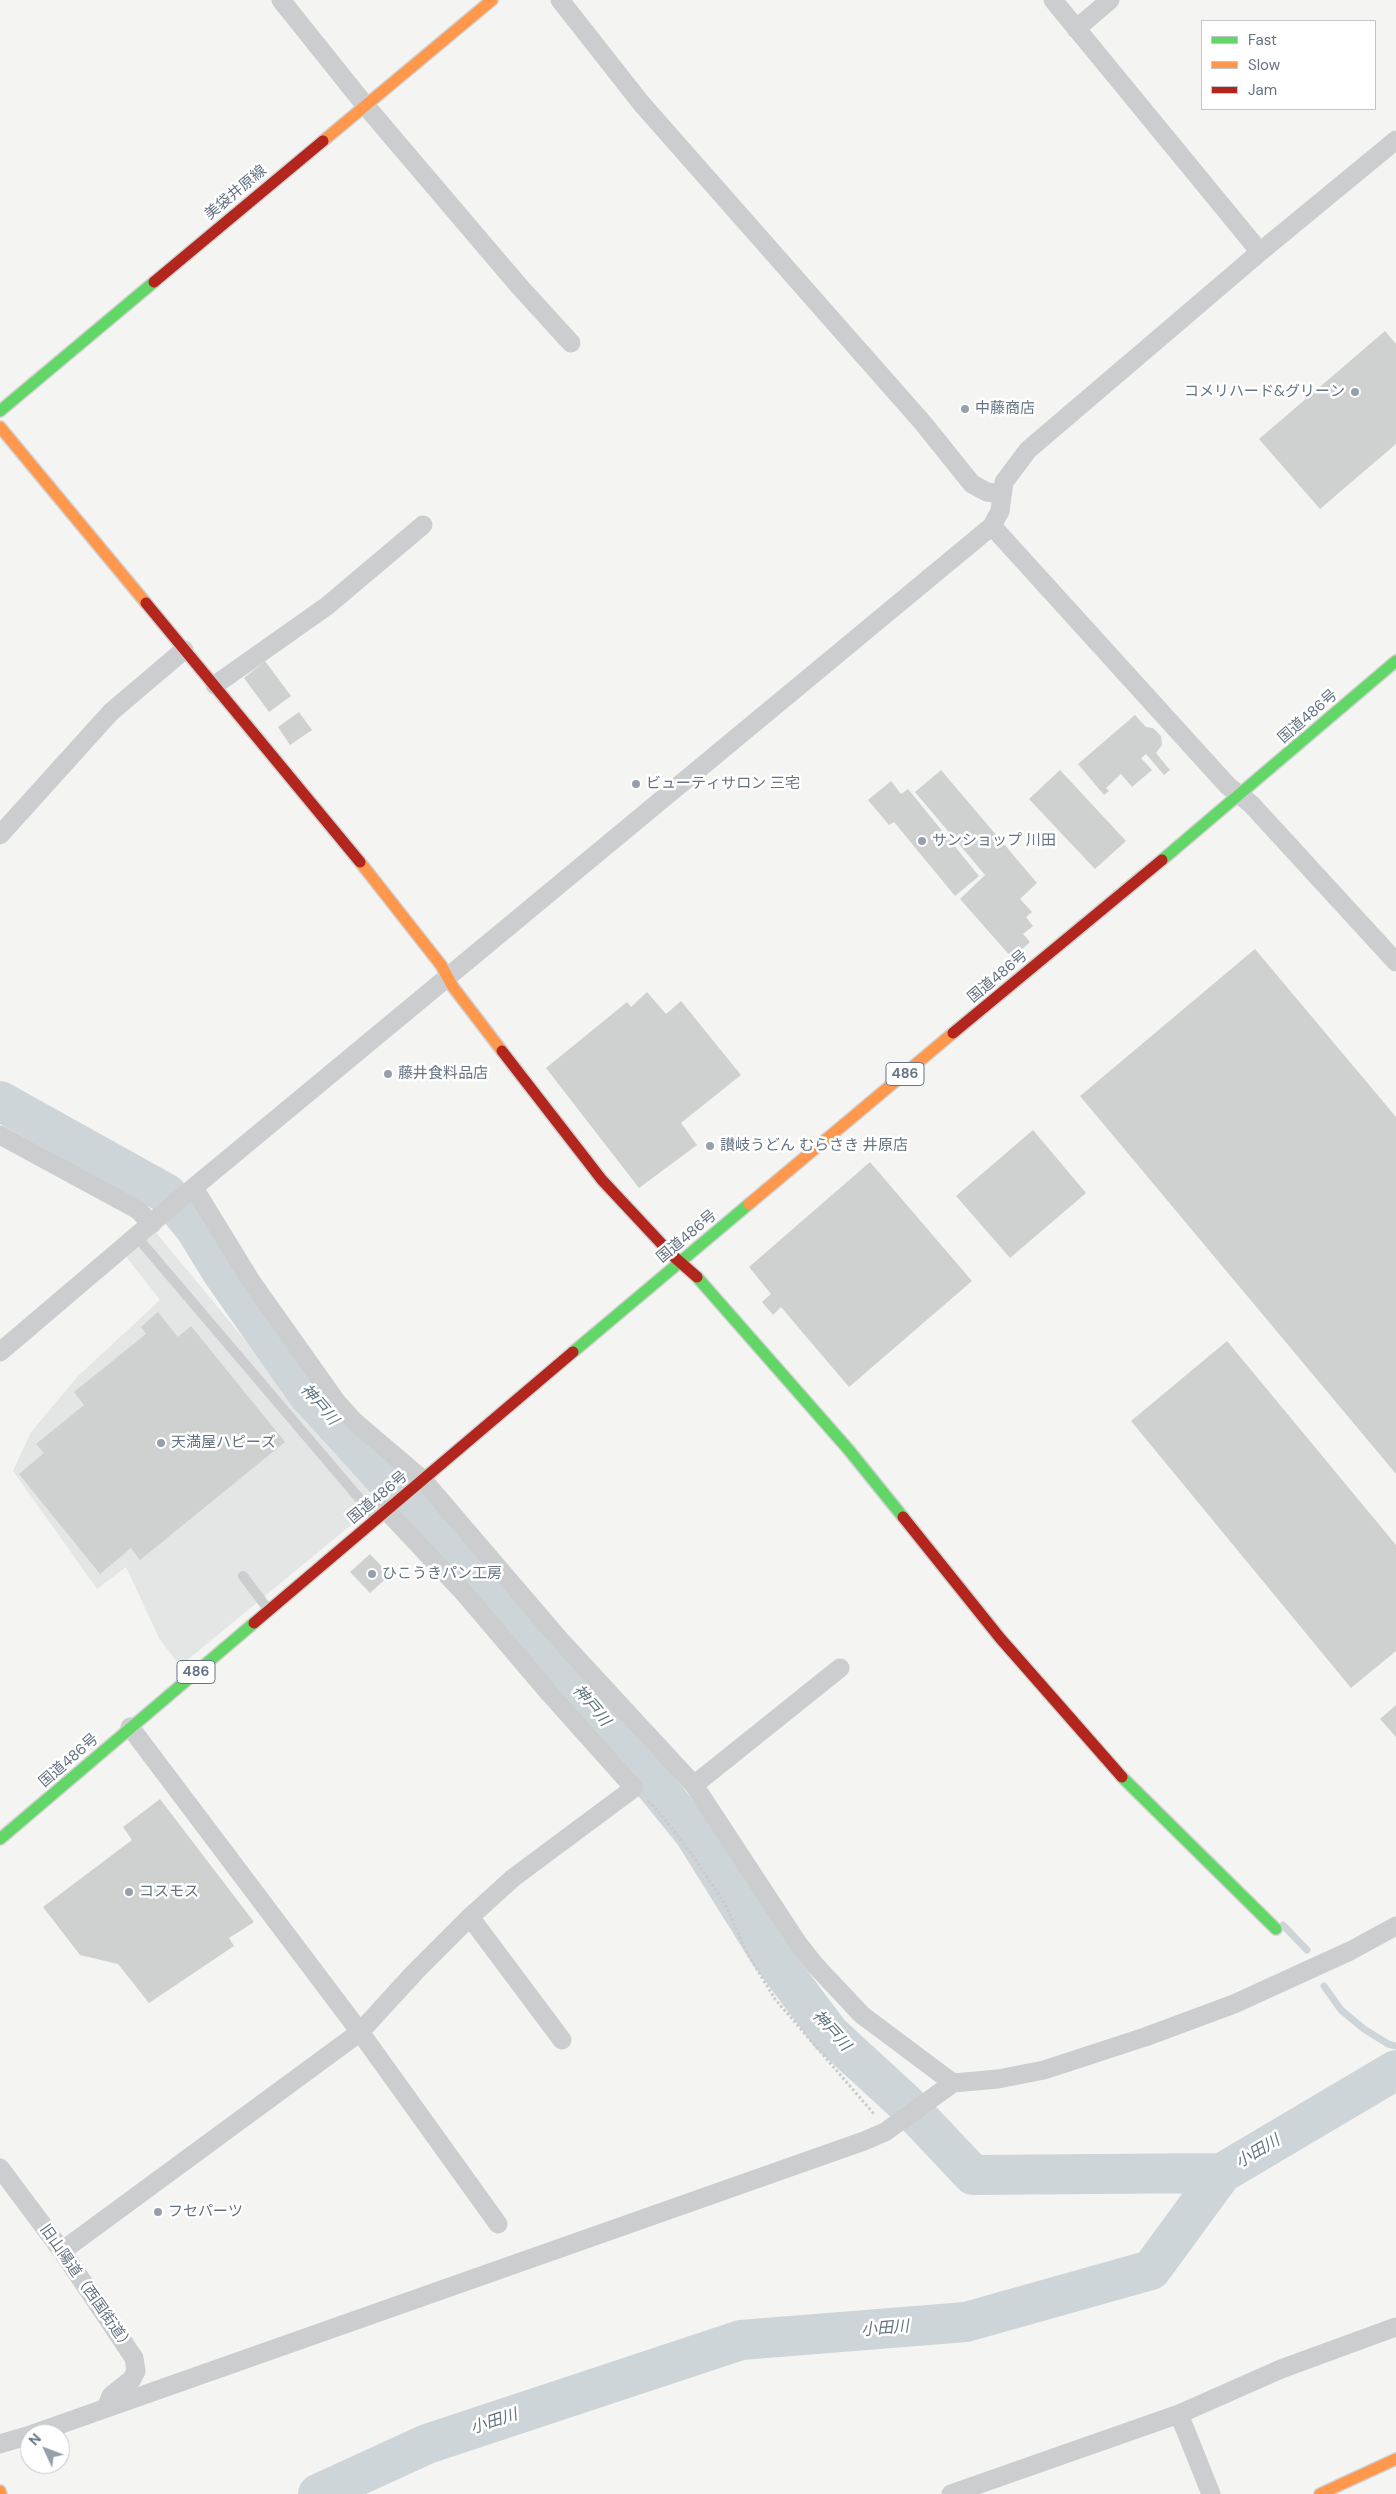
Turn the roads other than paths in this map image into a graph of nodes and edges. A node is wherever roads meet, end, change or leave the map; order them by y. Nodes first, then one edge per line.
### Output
1 (280, 0) edge
2 (492, 0) edge
3 (560, 0) edge
4 (1053, 0) edge
5 (1110, 0) edge
6 (1076, 29) junction
7 (365, 105) junction
8 (1396, 140) edge
9 (1260, 252) junction
10 (571, 343) dead end
11 (0, 411) edge
12 (0, 427) edge
13 (1001, 494) junction
14 (423, 525) dead end
15 (992, 526) junction
16 (184, 650) junction
17 (1396, 661) edge
18 (215, 684) junction
19 (1241, 794) junction
20 (0, 835) edge
21 (1396, 962) edge
22 (448, 976) junction
23 (0, 1135) edge
24 (190, 1190) junction
25 (156, 1219) junction
26 (137, 1237) junction
27 (679, 1262) junction
28 (0, 1352) edge
29 (418, 1484) junction
30 (384, 1511) junction
31 (243, 1576) dead end
32 (269, 1610) junction
33 (840, 1668) dead end
34 (130, 1728) junction
35 (694, 1785) junction
36 (0, 1839) edge
37 (470, 1917) junction
38 (1396, 1926) edge
39 (1276, 1929) dead end
40 (360, 2032) junction
41 (562, 2040) dead end
42 (946, 2087) junction
43 (0, 2168) edge
44 (498, 2224) dead end
45 (62, 2252) junction
46 (1396, 2327) edge
47 (106, 2408) junction
48 (1177, 2414) junction
49 (60, 2424) edge
50 (20, 2438) edge
51 (0, 2444) edge
52 (1396, 2459) edge
53 (951, 2494) edge
54 (1211, 2494) edge
55 (1320, 2494) edge

1 - 7 street
2 - 7 main road, 美袋井原線
3 - 13 street
4 - 6 street
5 - 6 street
6 - 9 street
7 - 10 street
7 - 11 main road, 美袋井原線
8 - 9 street
9 - 13 street
12 - 16 main road
13 - 15 street
14 - 18 street
15 - 19 street
15 - 22 street
16 - 18 main road
16 - 20 street
17 - 19 main road, 国道486号 / 486
18 - 22 main road
19 - 21 street
19 - 27 main road, 国道486号 / 486
22 - 24 street
22 - 27 main road
23 - 25 street
24 - 25 street
24 - 29 street
25 - 26 street
26 - 28 street
26 - 30 lane
27 - 29 main road, 国道486号 / 486
27 - 39 main road
29 - 30 main road, 国道486号 / 486
29 - 35 street
30 - 32 main road, 国道486号 / 486
30 - 37 street
31 - 32 lane
32 - 34 main road, 国道486号 / 486
33 - 35 street
34 - 36 main road, 国道486号 / 486
34 - 40 street
35 - 42 street
37 - 40 street
37 - 41 street
38 - 42 street
40 - 44 street
40 - 45 street
42 - 47 street
43 - 45 street, 旧山陽道（西国街道）
45 - 47 street, 旧山陽道（西国街道）
46 - 48 street
47 - 49 street
48 - 53 street
48 - 54 street
50 - 51 street
52 - 55 main road

